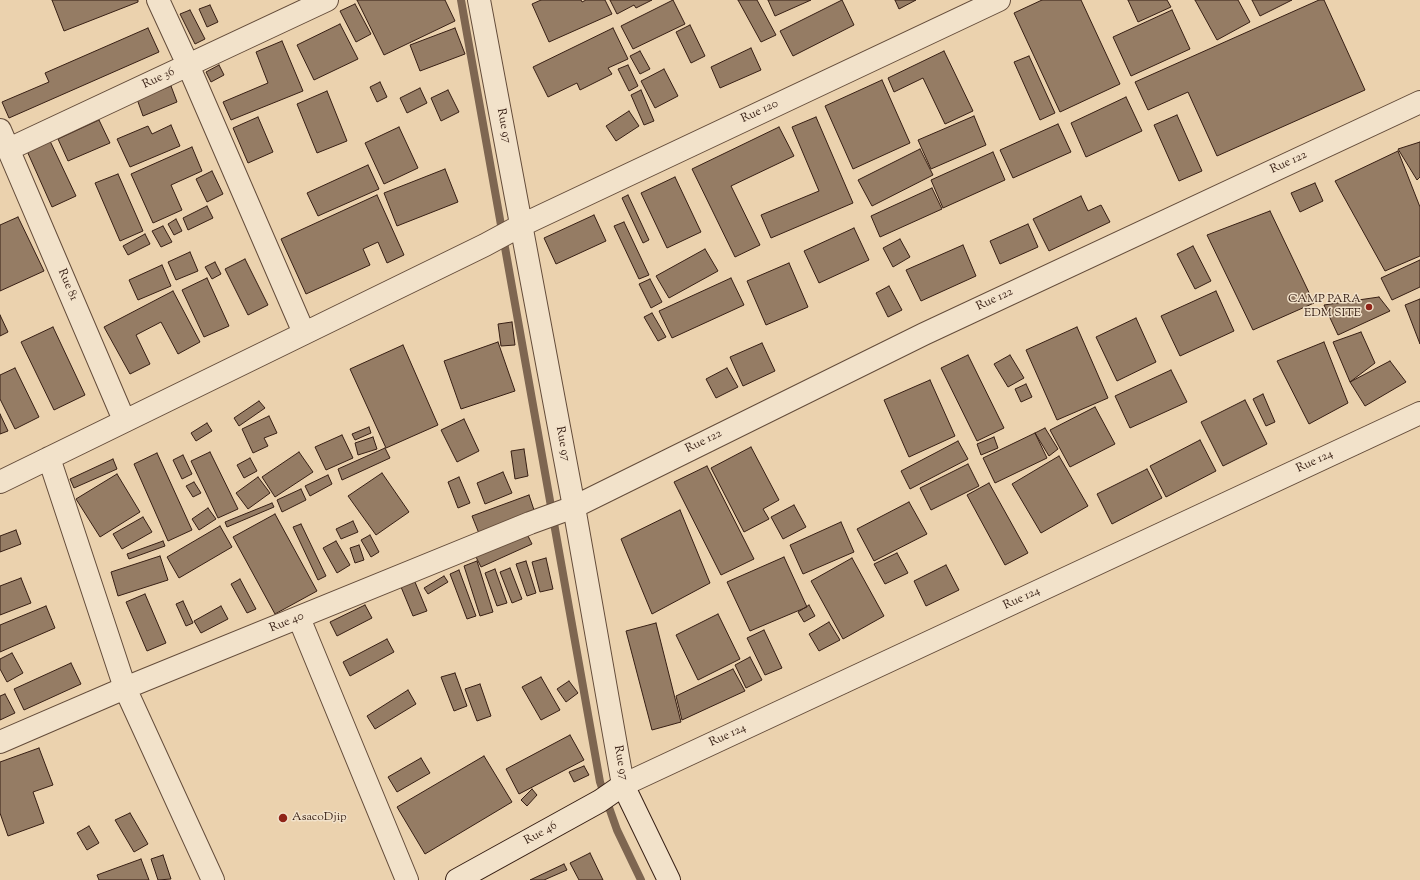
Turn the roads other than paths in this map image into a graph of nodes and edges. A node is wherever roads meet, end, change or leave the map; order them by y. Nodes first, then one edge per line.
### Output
1 (158, 0) edge
2 (327, 0) edge
3 (479, 0) edge
4 (999, 0) edge
5 (188, 65) junction
6 (1420, 102) edge
7 (4, 140) edge
8 (522, 225) junction
9 (304, 333) junction
10 (1420, 414) edge
11 (124, 420) junction
12 (49, 458) junction
13 (0, 482) edge
14 (574, 507) junction
15 (299, 618) junction
16 (125, 688) junction
17 (0, 742) edge
18 (623, 785) junction
19 (213, 880) edge
20 (407, 880) edge
21 (457, 880) edge
22 (669, 880) edge

1 - 5 street
2 - 5 street, Rue 36
3 - 8 street, Rue 97
4 - 8 street, Rue 120
5 - 7 street, Rue 36
5 - 9 street
6 - 14 street, Rue 122
7 - 11 street, Rue 81
8 - 9 street, Rue 120
8 - 14 street, Rue 97
9 - 11 street, Rue 120
10 - 18 street, Rue 124
11 - 12 street, Rue 120
12 - 13 street, Rue 120
12 - 16 street
14 - 15 street, Rue 40
14 - 18 street, Rue 97
15 - 16 street, Rue 40
15 - 20 street
16 - 17 street, Rue 40
16 - 19 street
18 - 21 street, Rue 46
18 - 22 street, Rue 97

